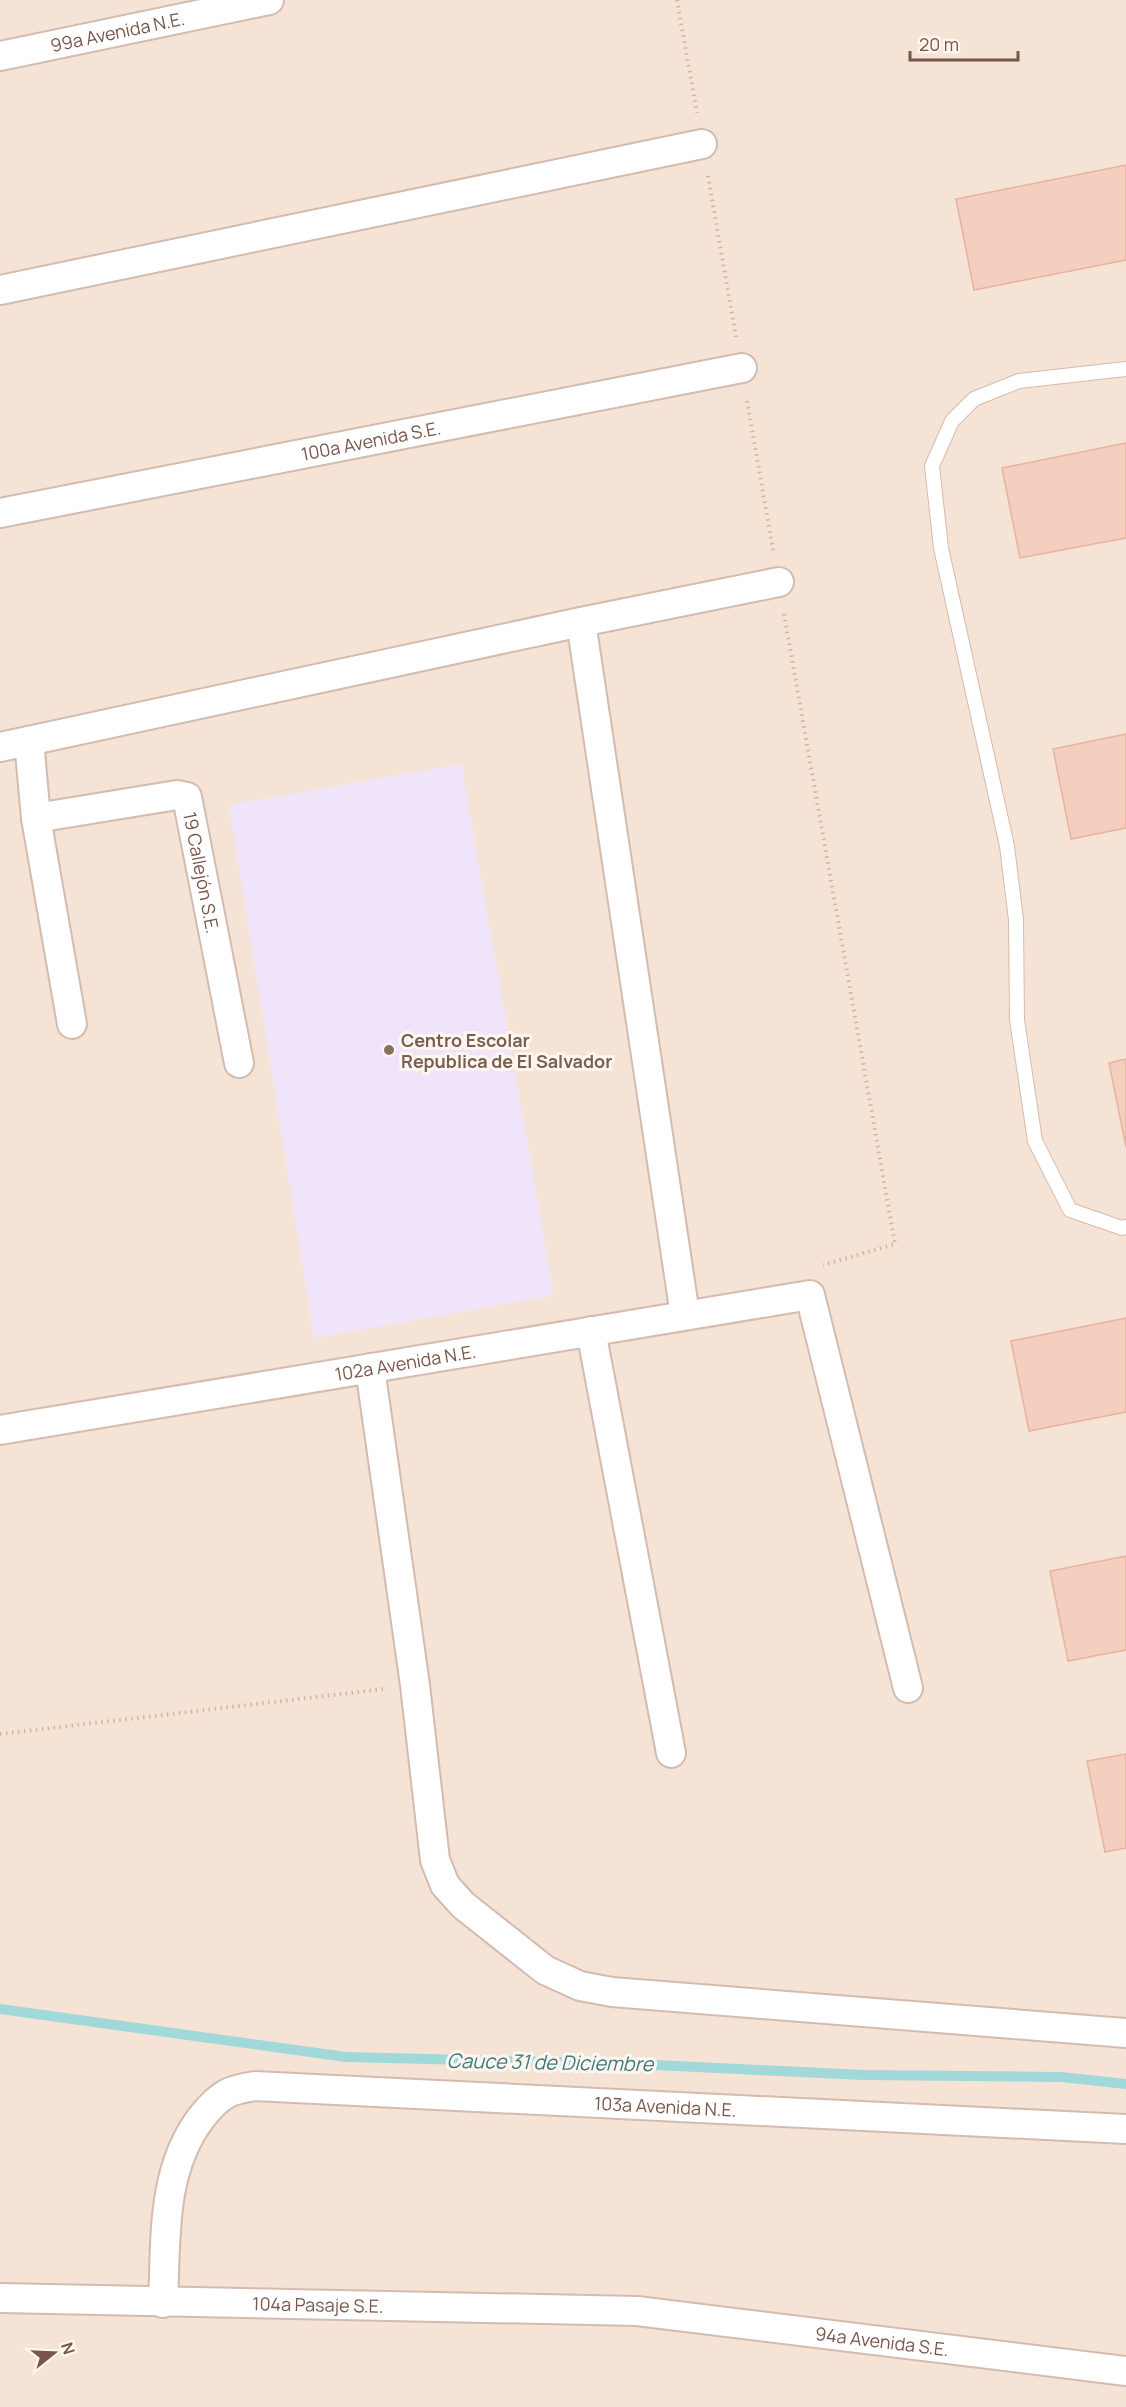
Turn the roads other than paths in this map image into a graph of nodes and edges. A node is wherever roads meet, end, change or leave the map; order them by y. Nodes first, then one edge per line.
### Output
1 (269, 0) edge
2 (0, 56) edge
3 (702, 144) road end
4 (0, 290) edge
5 (742, 369) road end
6 (1126, 369) edge
7 (0, 513) edge
8 (779, 582) road end
9 (580, 622) junction
10 (29, 741) junction
11 (0, 747) edge
12 (36, 818) junction
13 (72, 1024) dead end
14 (239, 1063) dead end
15 (1126, 1227) edge
16 (685, 1315) junction
17 (591, 1331) junction
18 (370, 1368) junction
19 (0, 1430) edge
20 (908, 1688) dead end
21 (671, 1753) dead end
22 (1126, 2033) edge
23 (1126, 2129) edge
24 (0, 2298) edge
25 (163, 2303) junction
26 (637, 2311) joint
27 (1126, 2371) edge

1 - 2 street, 99a Avenida N.E.
3 - 4 street
5 - 7 street, 100a Avenida S.E.
6 - 15 lane
8 - 9 street
9 - 10 street
9 - 16 street
10 - 11 street
10 - 12 street
12 - 13 street
12 - 14 street, 19 Callejón S.E.
16 - 17 street, 102a Avenida N.E.
16 - 20 street, 102a Avenida N.E.
17 - 18 street, 102a Avenida N.E.
17 - 21 street
18 - 19 street, 102a Avenida N.E.
18 - 22 street
23 - 25 street, 103a Avenida N.E.
24 - 25 street, 104a Pasaje S.E.
25 - 26 street, 104a Pasaje S.E.
26 - 27 street, 94a Avenida S.E.

